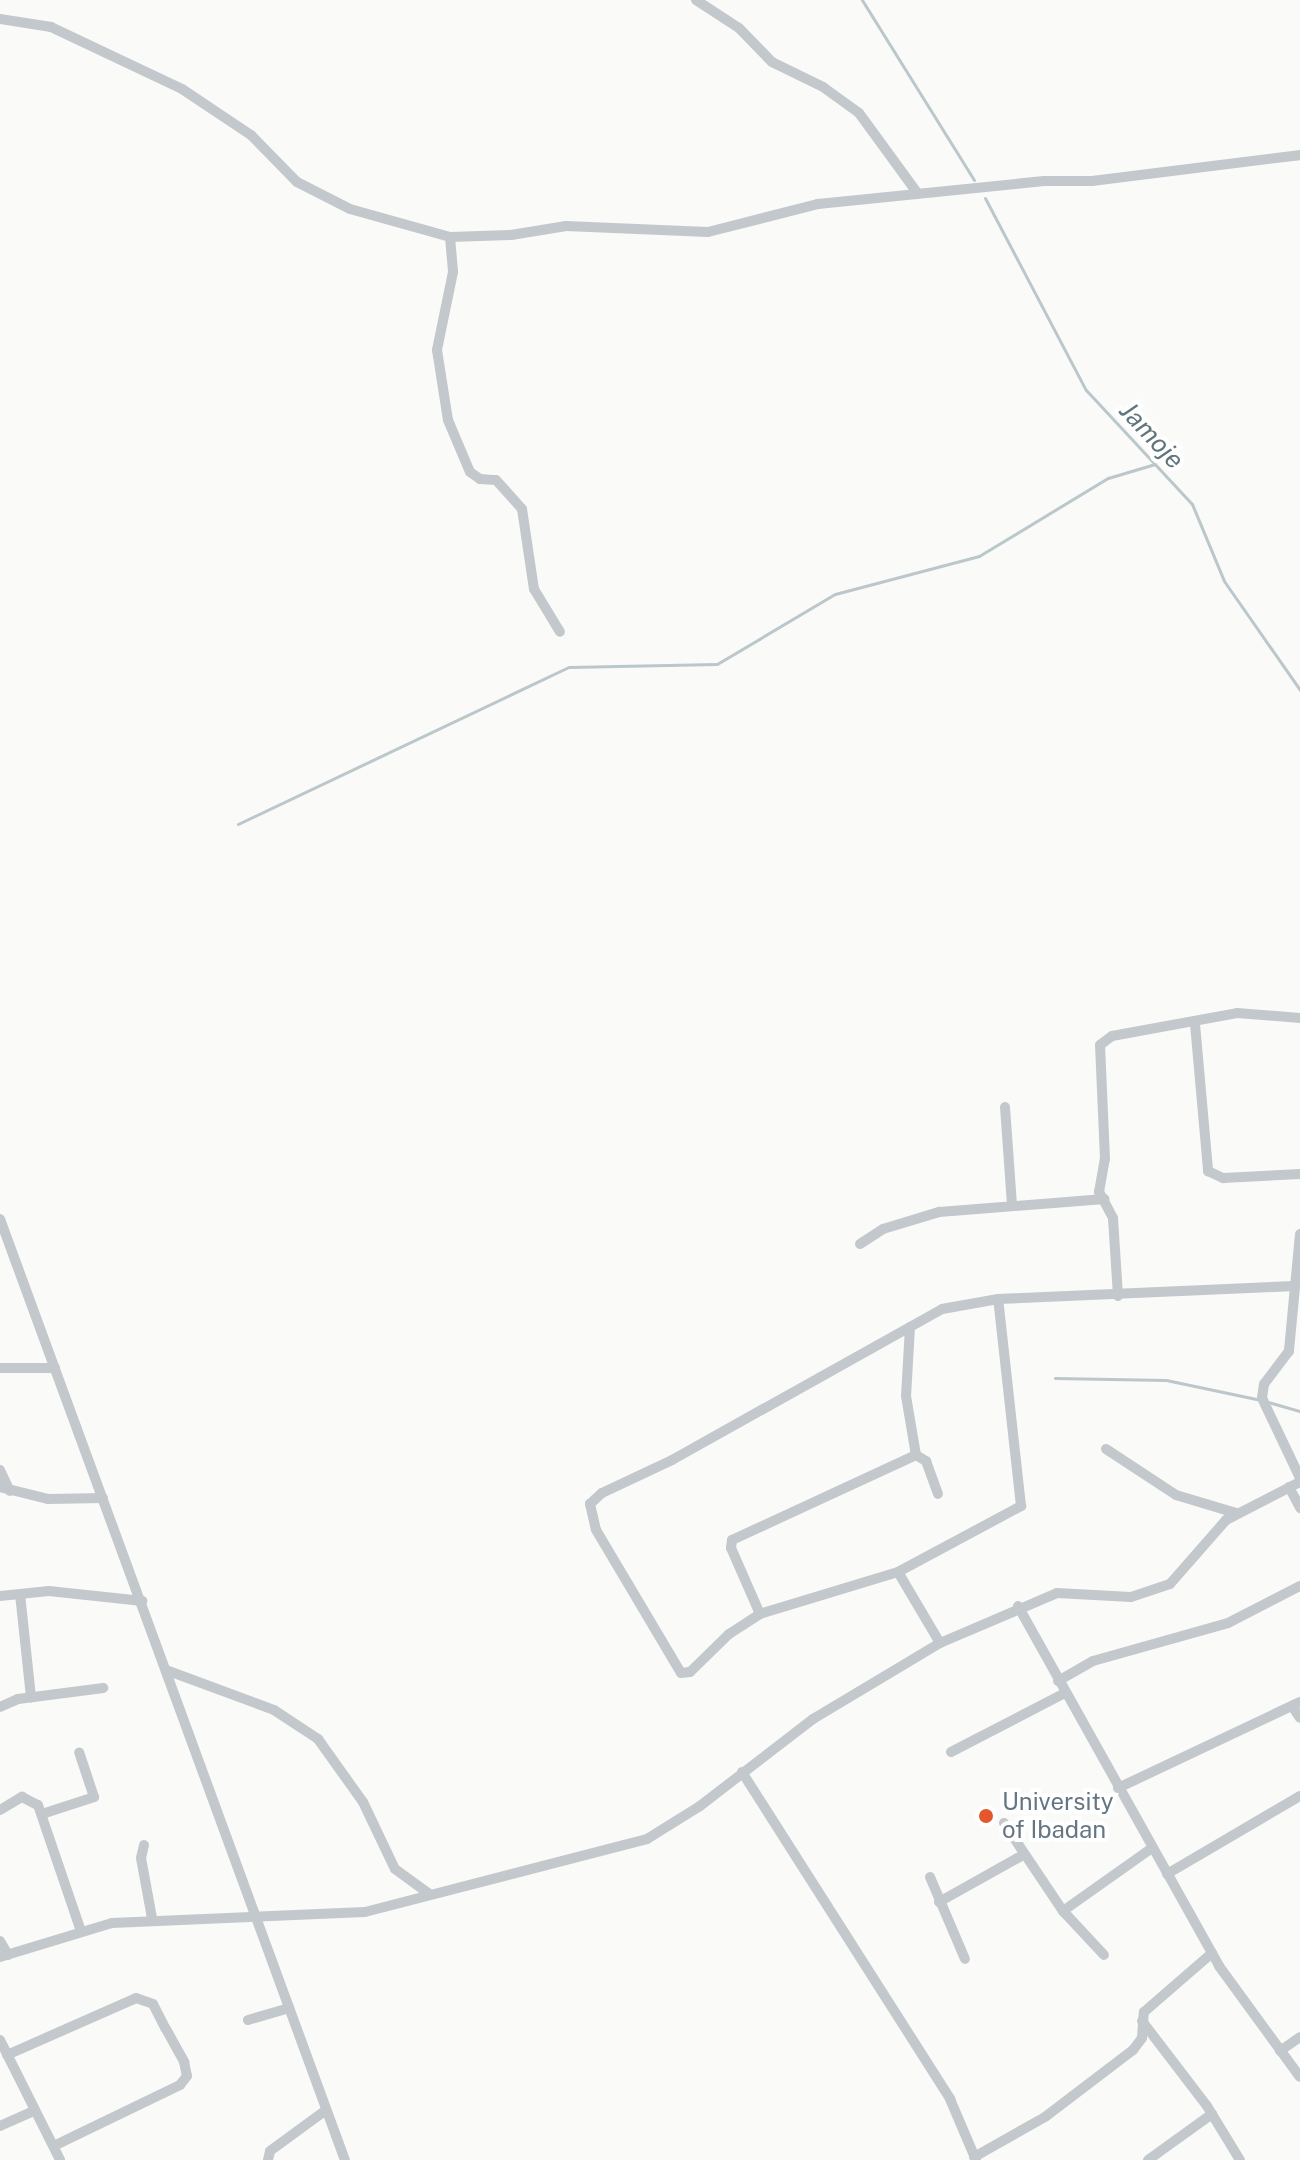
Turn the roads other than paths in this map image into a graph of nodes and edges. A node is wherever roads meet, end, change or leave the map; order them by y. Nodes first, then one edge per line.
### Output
1 (696, 0) edge
2 (0, 19) edge
3 (1300, 155) edge
4 (918, 194) junction
5 (450, 237) junction
6 (560, 632) dead end
7 (1300, 1018) edge
8 (1195, 1024) junction
9 (1005, 1107) dead end
10 (1300, 1174) edge
11 (1104, 1199) junction
12 (1012, 1204) junction
13 (0, 1219) edge
14 (1300, 1234) edge
15 (860, 1244) dead end
16 (1295, 1286) junction
17 (1118, 1296) junction
18 (998, 1299) junction
19 (910, 1327) junction
20 (0, 1368) edge
21 (55, 1368) junction
22 (1106, 1449) dead end
23 (916, 1455) junction
24 (1, 1475) edge
25 (1300, 1480) edge
26 (1289, 1487) junction
27 (5, 1489) edge
28 (938, 1494) dead end
29 (103, 1498) junction
30 (1300, 1508) edge
31 (1236, 1513) junction
32 (898, 1572) junction
33 (1300, 1586) edge
34 (20, 1594) junction
35 (0, 1596) edge
36 (142, 1601) junction
37 (1018, 1606) junction
38 (760, 1614) junction
39 (940, 1643) junction
40 (166, 1670) junction
41 (1058, 1681) junction
42 (103, 1688) dead end
43 (1065, 1693) junction
44 (31, 1697) junction
45 (1296, 1704) edge
46 (0, 1707) edge
47 (1300, 1718) edge
48 (79, 1752) dead end
49 (951, 1752) dead end
50 (742, 1772) junction
51 (1118, 1788) junction
52 (1300, 1796) edge
53 (0, 1810) edge
54 (42, 1814) junction
55 (1004, 1823) dead end
56 (144, 1845) dead end
57 (1152, 1848) junction
58 (1025, 1854) junction
59 (1167, 1874) junction
60 (930, 1877) dead end
61 (428, 1893) junction
62 (939, 1902) junction
63 (1063, 1911) junction
64 (255, 1917) junction
65 (152, 1918) junction
66 (81, 1931) junction
67 (0, 1941) edge
68 (1212, 1953) junction
69 (1104, 1955) dead end
70 (4, 1956) edge
71 (965, 1959) dead end
72 (289, 2008) junction
73 (248, 2020) dead end
74 (1141, 2020) junction
75 (1300, 2037) edge
76 (0, 2040) edge
77 (1280, 2051) junction
78 (7, 2055) junction
79 (1300, 2077) edge
80 (326, 2110) junction
81 (33, 2111) junction
82 (1212, 2114) junction
83 (0, 2126) edge
84 (56, 2145) junction
85 (975, 2158) edge
86 (60, 2160) edge
87 (268, 2160) edge
88 (345, 2160) edge
89 (1148, 2160) edge
90 (1240, 2160) edge

1 - 4 street
2 - 5 street
3 - 4 street
4 - 5 street
5 - 6 street
7 - 8 street
8 - 10 street
8 - 11 street
9 - 12 street
11 - 12 street
11 - 17 street
12 - 15 street
13 - 21 street
14 - 16 street
16 - 17 street
16 - 25 street
17 - 18 street
18 - 19 street
18 - 32 street
19 - 23 street
19 - 38 street
20 - 21 street
21 - 29 street
22 - 31 street
23 - 28 street
23 - 38 street
24 - 27 street
25 - 26 street
26 - 30 street
26 - 31 street
27 - 29 street
29 - 36 street
31 - 37 street
32 - 38 street
32 - 39 street
33 - 41 street
34 - 35 street
34 - 36 street
34 - 44 street
36 - 40 street
37 - 39 street
37 - 41 street
39 - 50 street
40 - 61 street
40 - 64 street
41 - 43 street
42 - 44 street
43 - 49 street
43 - 51 street
44 - 46 street
45 - 47 street
45 - 51 street
48 - 54 street
50 - 61 street
50 - 85 street
51 - 57 street
52 - 59 street
53 - 54 street
54 - 66 street
55 - 58 street
56 - 65 street
57 - 59 street
57 - 63 street
58 - 62 street
58 - 63 street
59 - 68 street
60 - 62 street
61 - 64 street
62 - 71 street
63 - 69 street
64 - 65 street
64 - 72 street
65 - 66 street
66 - 70 street
67 - 70 street
68 - 74 street
68 - 77 street
72 - 73 street
72 - 80 street
74 - 82 street
74 - 85 street
75 - 77 street
76 - 78 street
77 - 79 street
78 - 81 street
78 - 84 street
80 - 87 street
80 - 88 street
81 - 83 street
81 - 84 street
82 - 89 street
82 - 90 street
84 - 86 street

